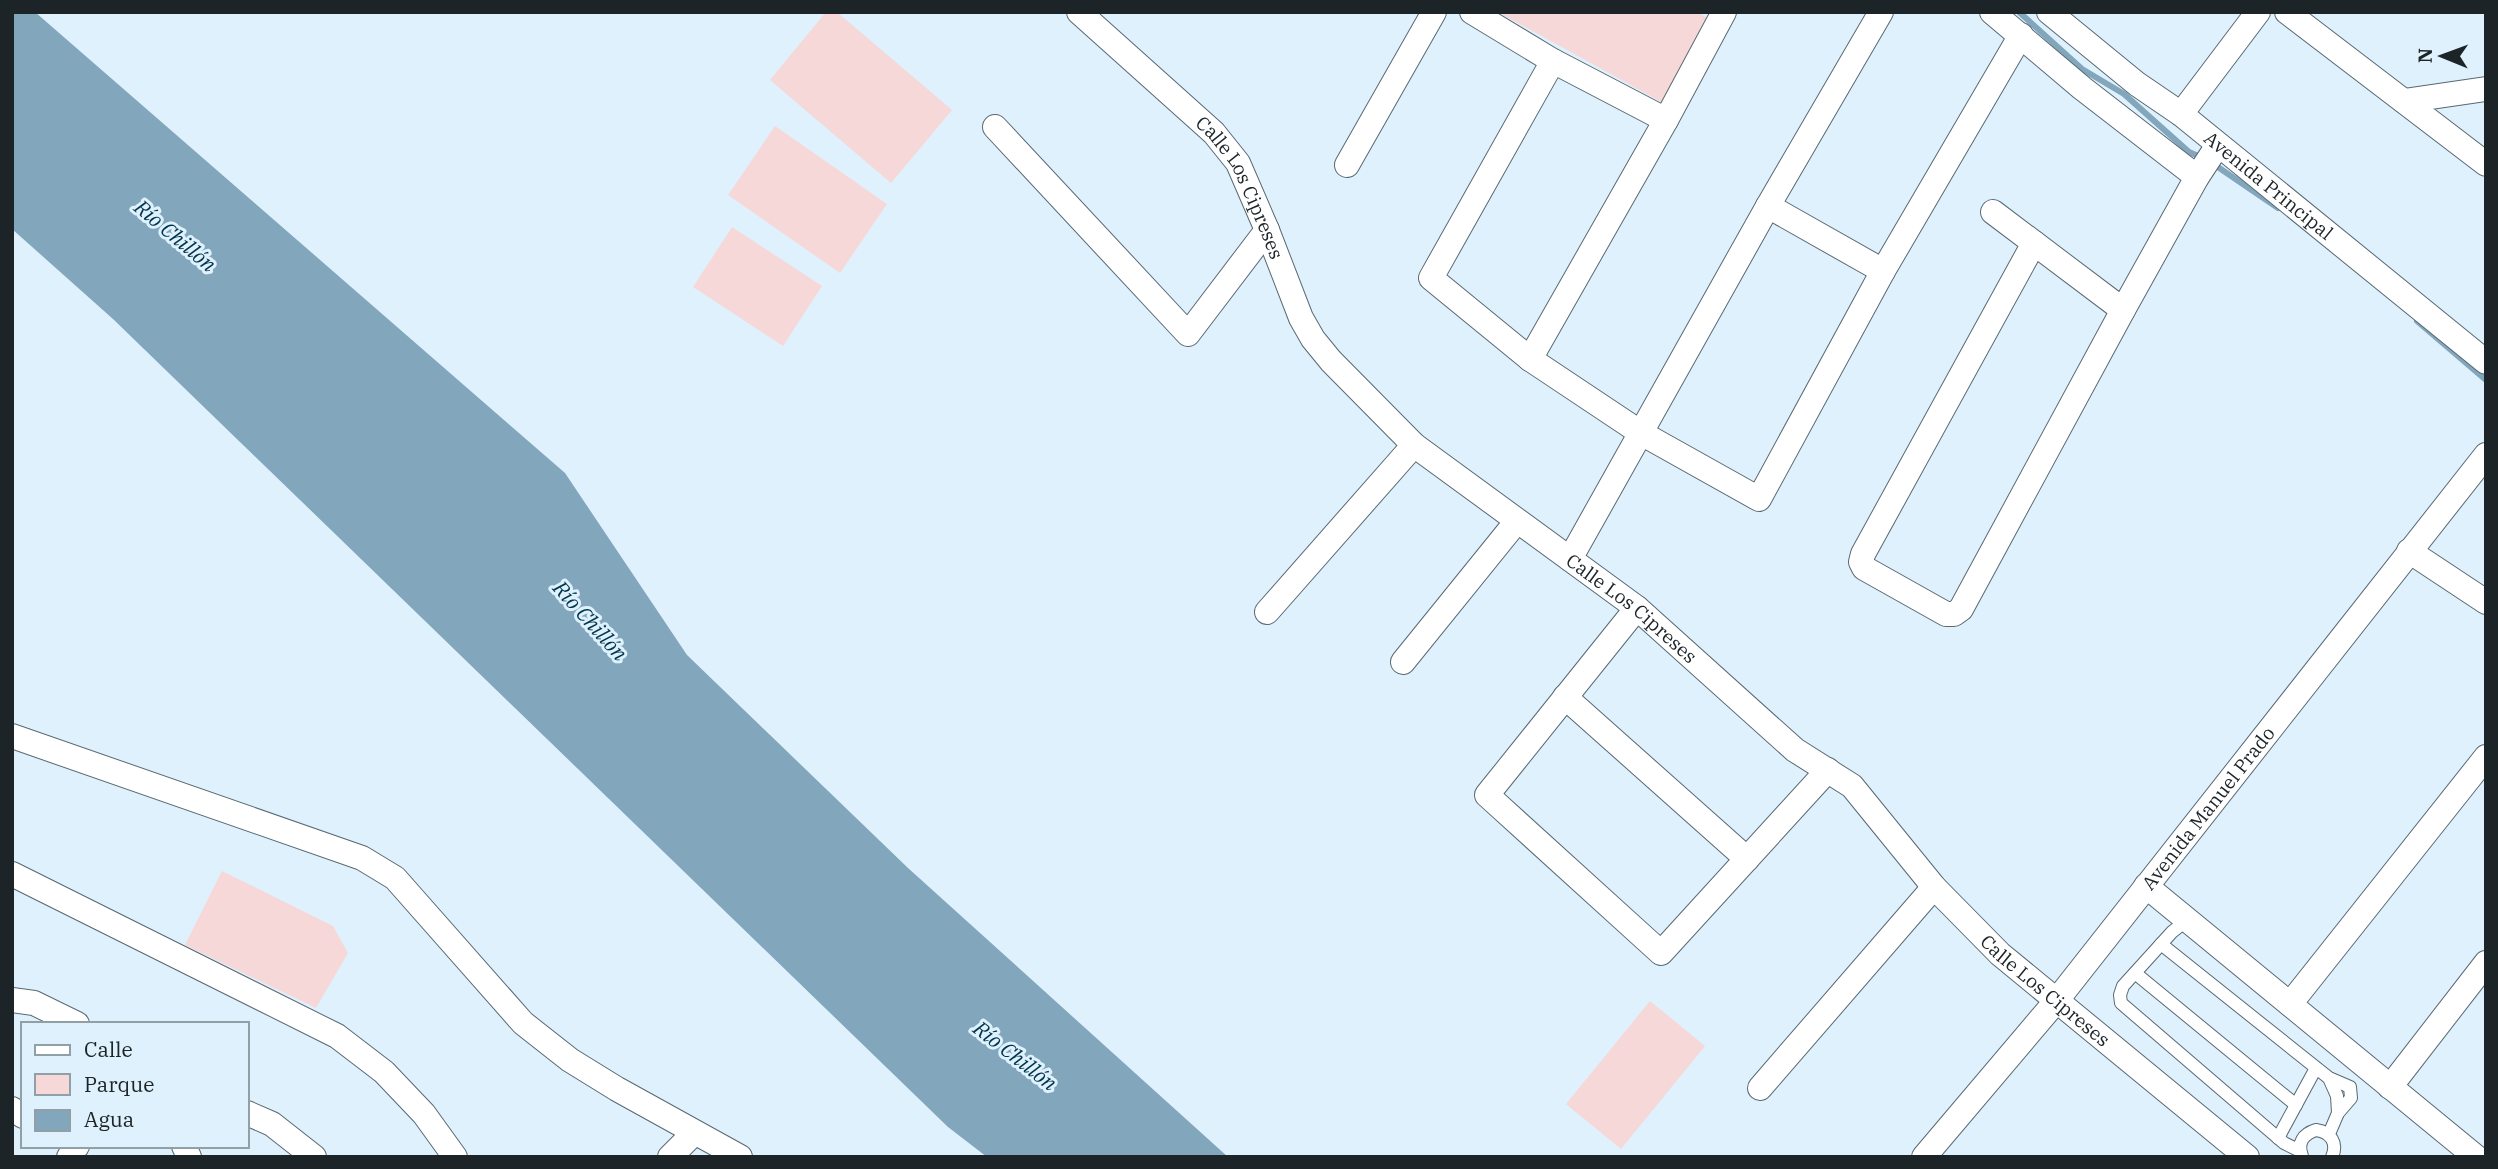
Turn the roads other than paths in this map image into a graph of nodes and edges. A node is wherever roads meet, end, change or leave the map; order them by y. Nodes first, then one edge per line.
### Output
1 (1079, 12) edge
2 (1434, 12) edge
3 (1472, 12) edge
4 (1724, 12) edge
5 (1881, 12) edge
6 (1992, 12) edge
7 (2049, 12) edge
8 (2258, 12) edge
9 (2287, 12) edge
10 (2021, 35) junction
11 (1553, 61) junction
12 (2486, 89) edge
13 (2404, 102) junction
14 (2181, 114) junction
15 (1666, 120) junction
16 (995, 127) dead end
17 (2218, 145) junction
18 (2486, 164) edge
19 (1347, 165) dead end
20 (2197, 177) junction
21 (1768, 206) junction
22 (1993, 212) dead end
23 (1267, 230) junction
24 (2034, 243) junction
25 (1883, 271) junction
26 (2123, 310) junction
27 (1530, 359) junction
28 (2486, 362) edge
29 (1641, 433) junction
30 (1414, 445) junction
31 (2486, 455) edge
32 (1517, 521) junction
33 (2409, 551) junction
34 (1570, 559) junction
35 (2486, 602) edge
36 (1637, 608) junction
37 (1267, 612) dead end
38 (1403, 662) dead end
39 (1565, 697) junction
40 (12, 736) edge
41 (2486, 757) edge
42 (1828, 770) junction
43 (1747, 859) junction
44 (12, 874) edge
45 (2146, 886) junction
46 (1934, 887) junction
47 (2187, 920) junction
48 (2161, 944) junction
49 (2486, 962) edge
50 (2135, 973) junction
51 (12, 1000) edge
52 (2057, 1000) junction
53 (2290, 1004) junction
54 (73, 1022) edge
55 (2316, 1068) junction
56 (2390, 1087) junction
57 (1760, 1088) dead end
58 (2295, 1105) junction
59 (248, 1113) edge
60 (694, 1133) junction
61 (2329, 1134) junction
62 (2278, 1138) junction
63 (2301, 1154) edge
64 (314, 1157) edge
65 (455, 1157) edge
66 (670, 1157) edge
67 (740, 1157) edge
68 (1924, 1157) edge
69 (2247, 1157) edge
70 (2332, 1157) edge
71 (2476, 1157) edge

1 - 23 street, Calle Los Cipreses
2 - 19 street
3 - 11 street
4 - 15 street
5 - 21 street
6 - 10 street, Avenida Principal
7 - 14 street, Avenida Principal
8 - 14 street
9 - 13 street
10 - 20 street, Avenida Principal
10 - 25 street
11 - 15 street
11 - 27 street
12 - 13 street
13 - 18 street
14 - 17 street, Avenida Principal
15 - 27 street
16 - 23 street
17 - 20 street
17 - 28 street, Avenida Principal
20 - 26 street
21 - 25 street
21 - 29 street
22 - 24 street
23 - 30 street, Calle Los Cipreses
24 - 26 street
24 - 26 street
25 - 29 street
27 - 29 street
29 - 34 street
30 - 32 street, Calle Los Cipreses
30 - 37 street
31 - 33 street, Avenida Manuel Prado
32 - 34 street, Calle Los Cipreses
32 - 38 street
33 - 35 street
33 - 45 street, Avenida Manuel Prado
34 - 36 street, Calle Los Cipreses
36 - 39 street
36 - 42 street, Calle Los Cipreses
39 - 43 street
39 - 43 street
40 - 60 street
41 - 53 street
42 - 43 street
42 - 46 street, Calle Los Cipreses
44 - 65 street
45 - 47 street
45 - 52 street, Avenida Manuel Prado
46 - 52 street, Calle Los Cipreses
46 - 57 street
47 - 48 lane
47 - 53 street
48 - 50 lane
48 - 55 lane
49 - 56 street
50 - 58 lane
50 - 62 lane
51 - 54 street
52 - 68 street, Avenida Manuel Prado
52 - 69 street, Calle Los Cipreses
53 - 56 street
55 - 58 lane
55 - 61 lane
56 - 71 street
58 - 62 lane
59 - 64 street
60 - 66 street
60 - 67 street
61 - 63 lane
61 - 70 lane
62 - 63 lane

